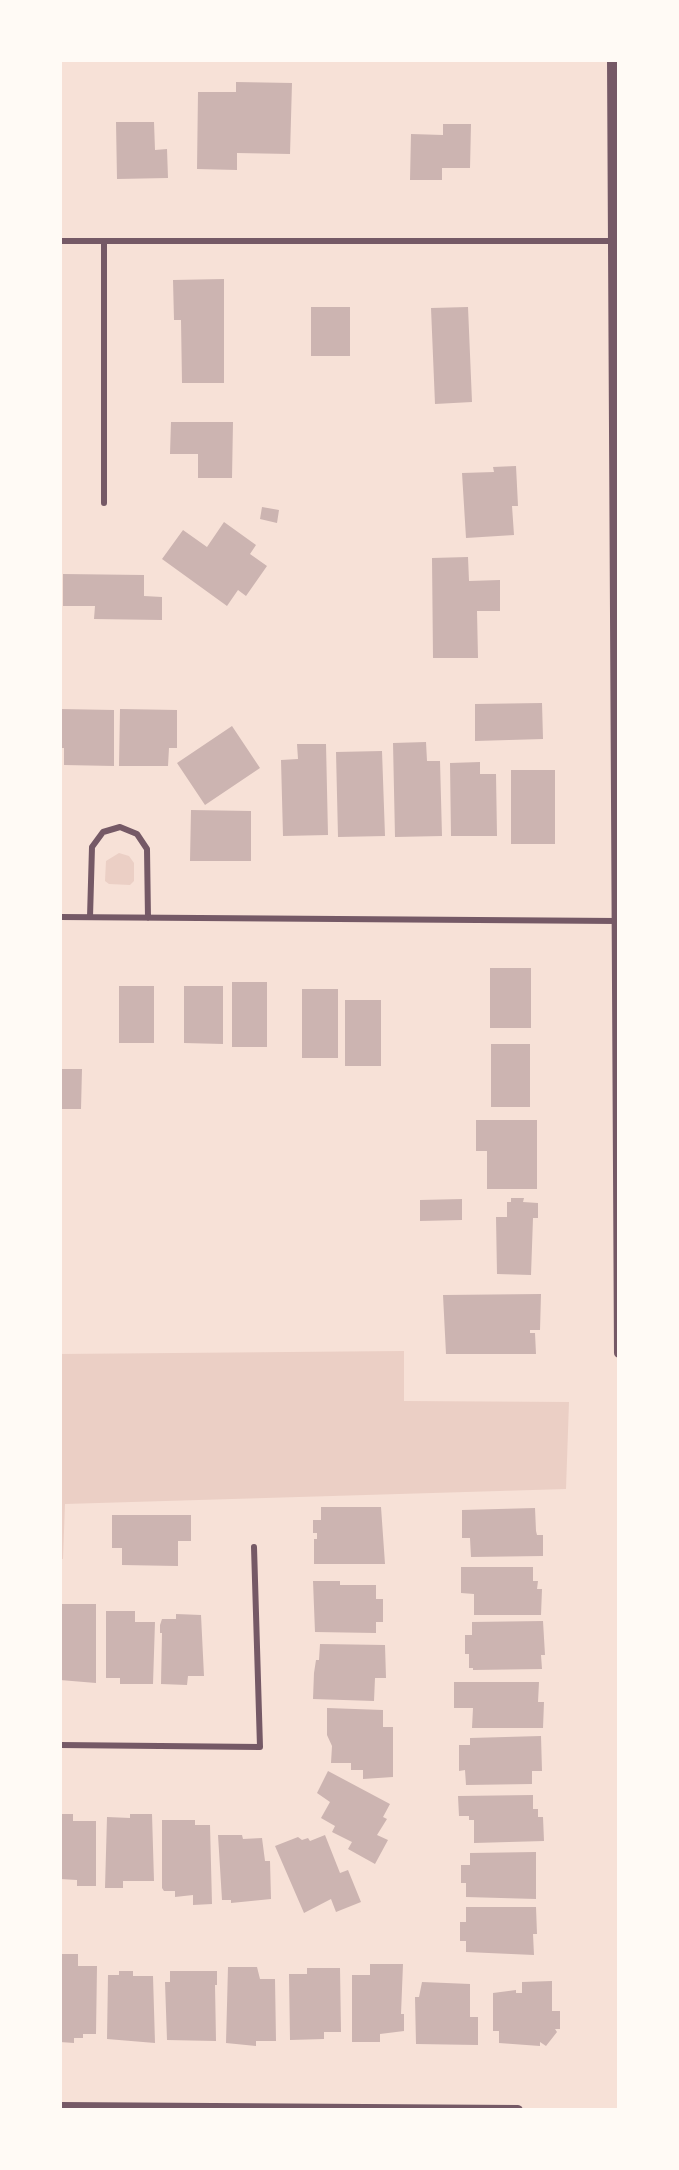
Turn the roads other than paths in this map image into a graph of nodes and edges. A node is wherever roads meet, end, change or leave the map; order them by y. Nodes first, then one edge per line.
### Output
1 (612, 60) edge
2 (60, 241) edge
3 (104, 242) junction
4 (613, 242) junction
5 (104, 503) dead end
6 (617, 606) edge
7 (60, 917) edge
8 (90, 917) junction
9 (148, 918) junction
10 (617, 921) junction
11 (619, 1353) edge
12 (254, 1547) dead end
13 (60, 1745) edge
14 (60, 2108) edge
15 (518, 2110) edge

1 - 4 street
2 - 3 street
3 - 4 street
3 - 5 street
4 - 6 street
6 - 10 street
7 - 8 street
8 - 9 street
8 - 9 street
9 - 10 street
10 - 11 street
12 - 13 street
14 - 15 street

